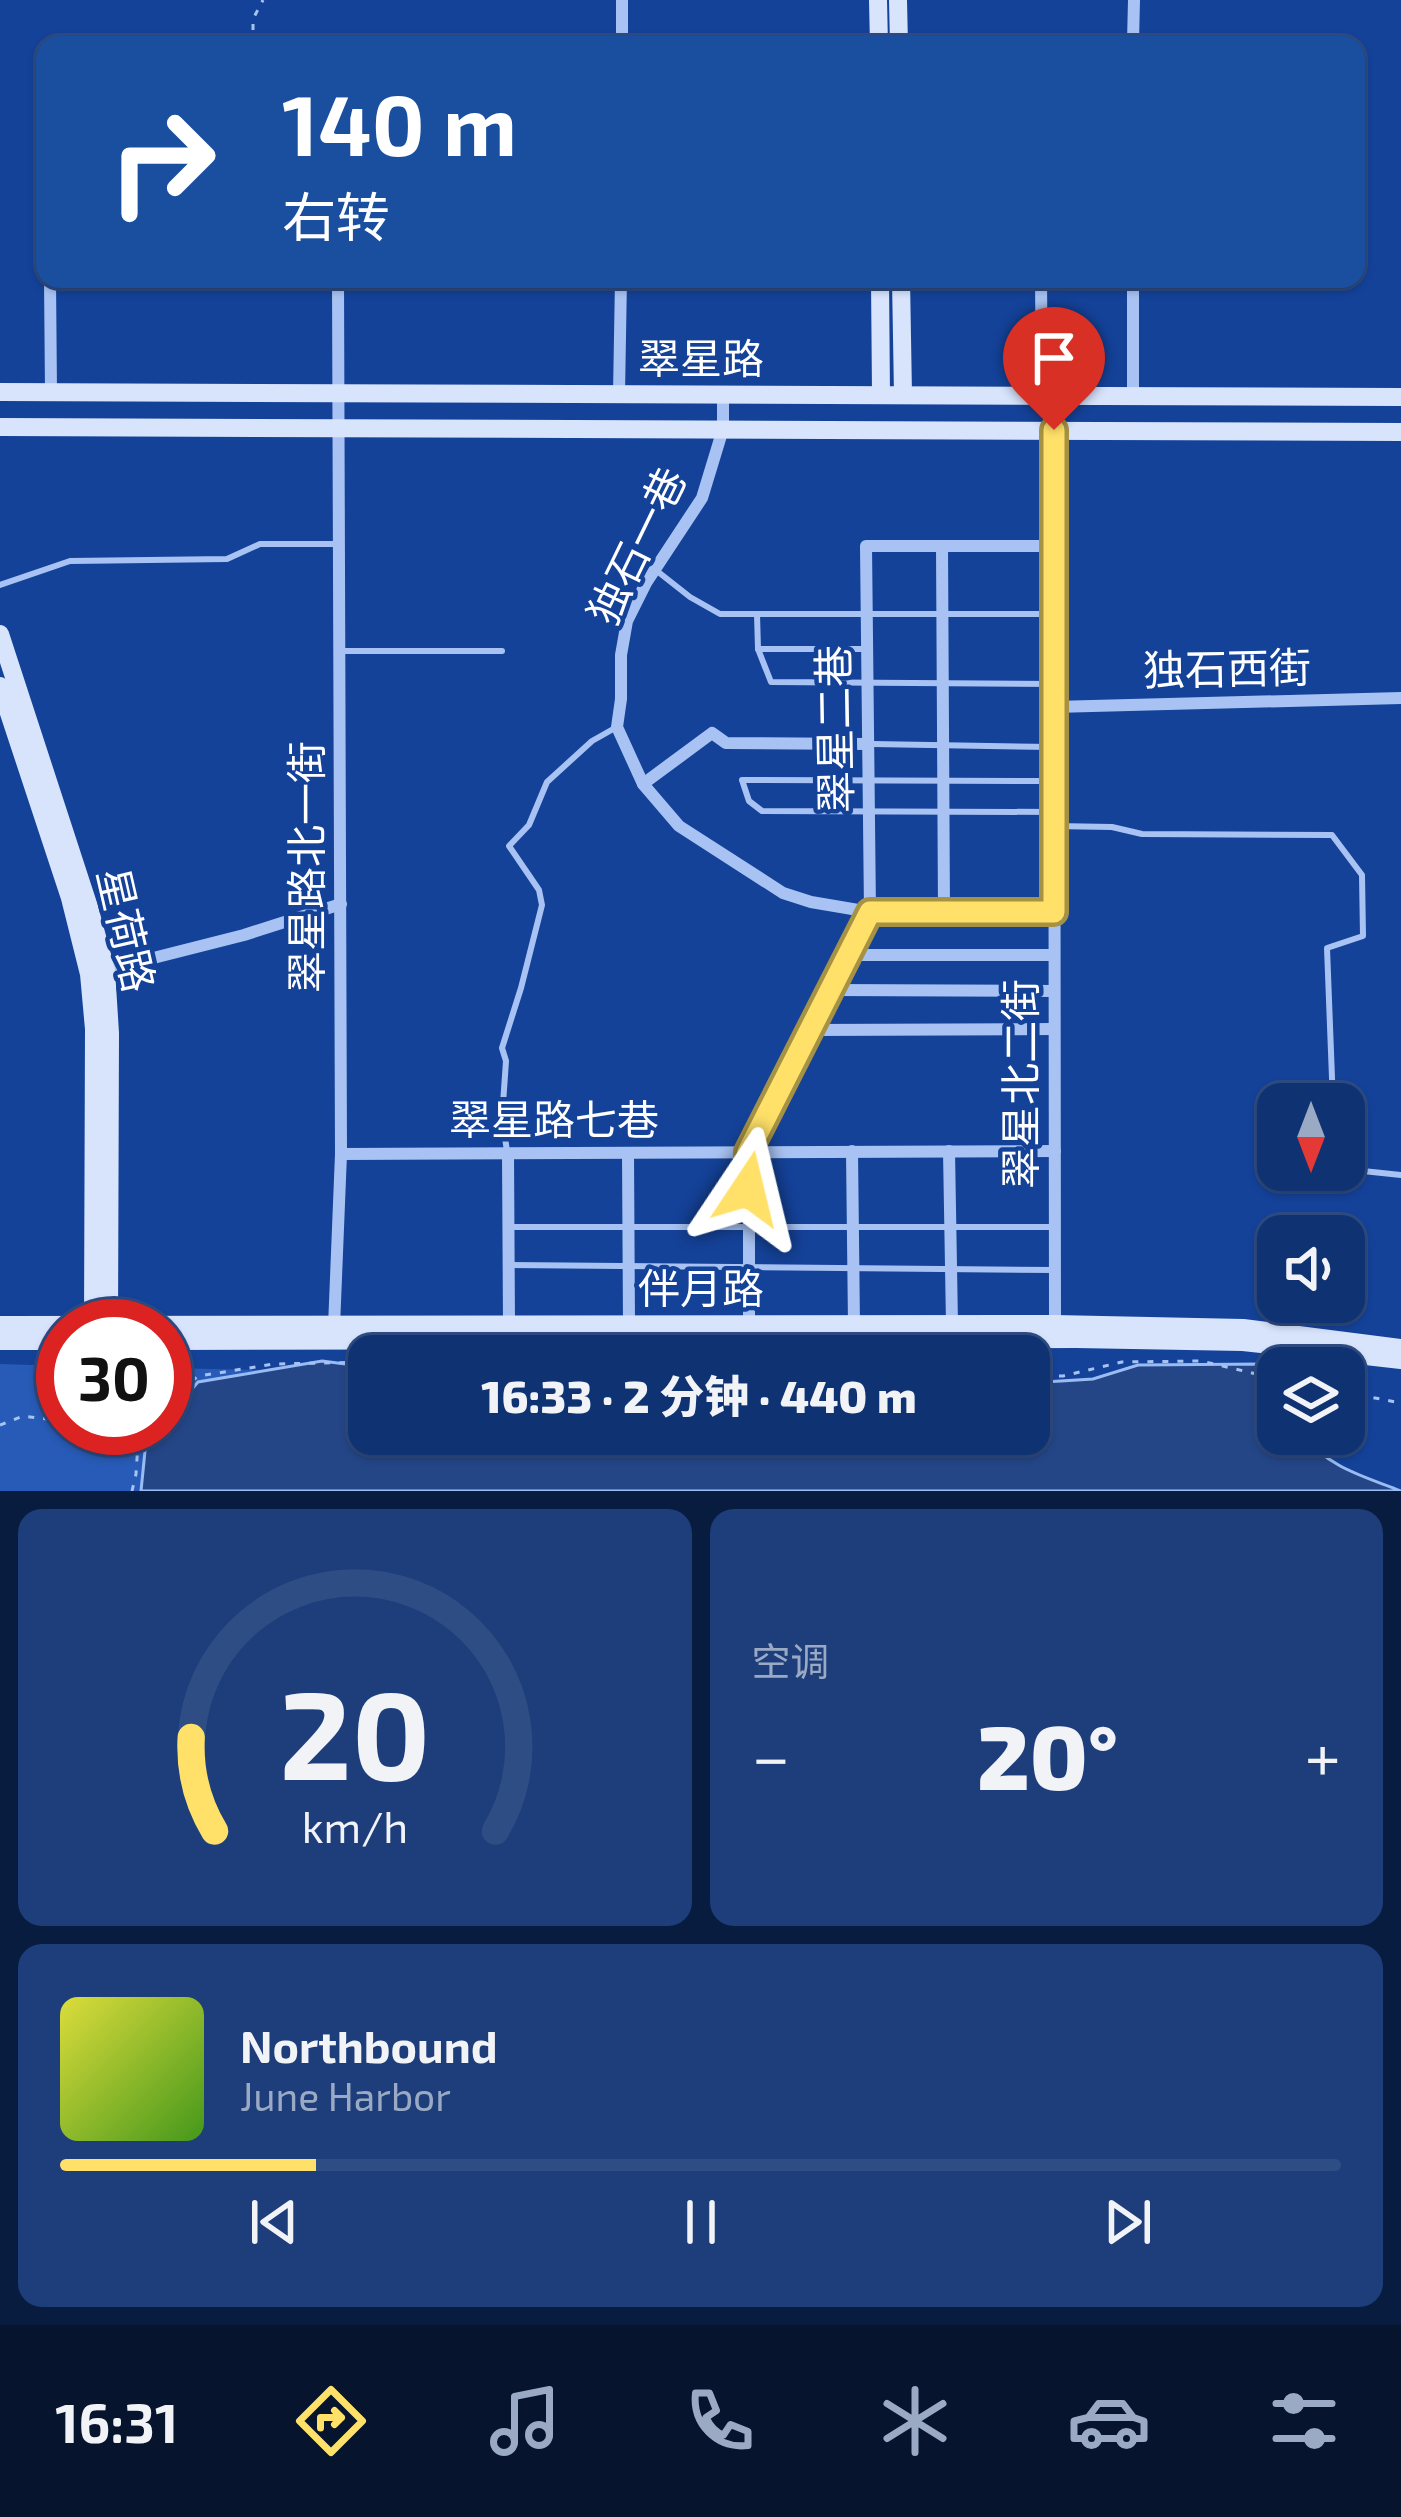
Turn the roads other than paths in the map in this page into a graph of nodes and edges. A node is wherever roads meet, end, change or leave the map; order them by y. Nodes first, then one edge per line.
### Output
1 (622, 0) edge
2 (878, 0) edge
3 (898, 0) edge
4 (1133, 0) edge
5 (622, 36) edge
6 (889, 36) edge
7 (893, 36) edge
8 (1133, 36) edge
9 (50, 288) edge
10 (338, 288) edge
11 (621, 288) edge
12 (880, 288) edge
13 (902, 288) edge
14 (1042, 288) edge
15 (1133, 288) edge
16 (0, 392) edge
17 (51, 392) junction
18 (338, 393) junction
19 (620, 394) junction
20 (723, 394) junction
21 (881, 395) junction
22 (903, 395) junction
23 (1048, 396) junction
24 (1133, 396) junction
25 (1401, 397) edge
26 (0, 427) edge
27 (339, 428) junction
28 (723, 429) junction
29 (1054, 430) junction
30 (1401, 432) edge
31 (339, 544) junction
32 (942, 546) junction
33 (1054, 546) junction
34 (655, 570) junction
35 (0, 585) edge
36 (757, 614) junction
37 (867, 614) junction
38 (943, 614) junction
39 (1054, 614) junction
40 (0, 634) edge
41 (758, 649) junction
42 (867, 649) junction
43 (340, 651) junction
44 (502, 651) dead end
45 (868, 682) junction
46 (943, 683) junction
47 (1054, 684) junction
48 (0, 686) edge
49 (1401, 698) edge
50 (1054, 707) junction
51 (617, 727) junction
52 (868, 744) junction
53 (943, 745) junction
54 (1054, 747) junction
55 (869, 780) junction
56 (944, 781) junction
57 (1054, 782) junction
58 (643, 784) junction
59 (869, 812) junction
60 (944, 812) junction
61 (1054, 819) junction
62 (341, 904) junction
63 (870, 912) junction
64 (944, 912) junction
65 (1054, 912) junction
66 (848, 955) junction
67 (1054, 955) junction
68 (98, 972) junction
69 (830, 991) junction
70 (1054, 991) junction
71 (1054, 1029) junction
72 (810, 1030) junction
73 (1332, 1083) edge
74 (1054, 1150) junction
75 (852, 1151) junction
76 (949, 1151) junction
77 (748, 1152) junction
78 (628, 1153) junction
79 (341, 1154) junction
80 (508, 1154) junction
81 (1365, 1171) edge
82 (1401, 1174) edge
83 (508, 1226) junction
84 (628, 1227) junction
85 (748, 1227) junction
86 (853, 1227) junction
87 (950, 1227) junction
88 (1054, 1227) junction
89 (509, 1265) junction
90 (629, 1267) junction
91 (748, 1269) junction
92 (853, 1269) junction
93 (951, 1269) junction
94 (1054, 1270) junction
95 (93, 1299) edge
96 (109, 1299) edge
97 (952, 1324) junction
98 (0, 1325) edge
99 (36, 1325) edge
100 (509, 1325) junction
101 (629, 1325) junction
102 (749, 1325) junction
103 (854, 1325) junction
104 (192, 1329) edge
105 (1054, 1332) junction
106 (334, 1333) junction
107 (192, 1340) edge
108 (0, 1341) edge
109 (36, 1341) edge
110 (1401, 1348) edge
111 (1401, 1360) edge

1 - 5 street
2 - 6 street
3 - 7 street
4 - 8 street
9 - 17 street
10 - 18 street, 翠星路北一街
11 - 19 street
12 - 21 street
13 - 22 street
14 - 23 street, 翠星北二街
15 - 24 street
16 - 17 street, 翠星路
17 - 18 street, 翠星路
18 - 19 street, 翠星路
18 - 27 street, 翠星路北一街
19 - 20 street, 翠星路
20 - 21 street, 翠星路
20 - 28 street, 独石一巷
21 - 22 street, 翠星路
22 - 23 street, 翠星路
23 - 24 street, 翠星路
23 - 29 street, 翠星北二街
24 - 25 street, 翠星路
26 - 27 street, 翠星路
27 - 28 street, 翠星路
27 - 31 street, 翠星路北一街
28 - 29 street, 翠星路
28 - 34 street, 独石一巷
29 - 30 street, 翠星路
29 - 33 street, 翠星北二街
31 - 35 lane
31 - 43 street, 翠星路北一街
32 - 33 street
32 - 37 street, 翠星二巷
32 - 38 street
33 - 39 street, 翠星北二街
34 - 36 lane
34 - 51 street, 独石一巷
36 - 37 lane
36 - 41 lane
37 - 38 lane
37 - 42 street, 翠星二巷
38 - 39 lane
38 - 46 street
39 - 47 street, 翠星北二街
40 - 68 street, 星荷路
41 - 42 lane
41 - 45 lane
42 - 45 street, 翠星二巷
43 - 44 lane
43 - 62 street, 翠星路北一街
45 - 46 lane
45 - 52 street, 翠星二巷
46 - 47 lane
46 - 53 street
47 - 50 street, 翠星北二街
48 - 68 street, 星荷路
49 - 50 street, 独石西街
50 - 54 street, 翠星北二街
51 - 58 street
51 - 80 lane
52 - 53 lane
52 - 55 street, 翠星二巷
52 - 58 street
53 - 54 lane
53 - 56 street
54 - 57 street, 翠星北二街
55 - 56 lane
55 - 59 street, 翠星二巷
55 - 59 lane
56 - 57 lane
56 - 60 street
57 - 61 street, 翠星北二街
58 - 63 street
59 - 60 lane
59 - 63 street, 翠星二巷
60 - 61 lane
60 - 64 street
61 - 65 street, 翠星北二街
61 - 73 lane
62 - 68 street
62 - 79 street, 翠星路北一街
63 - 64 street
63 - 66 street
64 - 65 street
65 - 67 street, 翠星北二街
66 - 67 street
66 - 69 street
67 - 70 street, 翠星北二街
68 - 95 street, 星荷路
68 - 96 street, 星荷路
69 - 70 street
69 - 72 street
70 - 71 street, 翠星北二街
71 - 72 street
71 - 74 street, 翠星北二街
72 - 77 street
74 - 76 street, 翠星路七巷
74 - 88 street, 翠星北二街
75 - 76 street, 翠星路七巷
75 - 77 street, 翠星路七巷
75 - 86 street
76 - 87 street
77 - 78 street, 翠星路七巷
77 - 85 street
78 - 80 street, 翠星路七巷
78 - 84 street
79 - 80 street, 翠星路七巷
79 - 106 street, 翠星路北一街
80 - 83 street
81 - 82 lane
83 - 84 lane
83 - 89 street
84 - 85 lane
84 - 90 street
85 - 86 lane
85 - 91 street
86 - 87 lane
86 - 92 street
87 - 88 lane
87 - 93 street
88 - 94 street, 翠星北二街
89 - 90 lane
89 - 100 street
90 - 91 lane
90 - 101 street
91 - 92 lane
91 - 102 street
92 - 93 lane
92 - 103 street
93 - 94 lane
93 - 97 street
94 - 105 street, 翠星北二街
97 - 103 street, 伴月路
97 - 105 street, 伴月路
98 - 99 street, 伴月路
100 - 101 street, 伴月路
100 - 106 street, 伴月路
101 - 102 street, 伴月路
102 - 103 street, 伴月路
104 - 106 street, 伴月路
105 - 106 street, 伴月路
105 - 110 street, 伴月路
105 - 111 street, 伴月路
106 - 107 street, 伴月路
108 - 109 street

